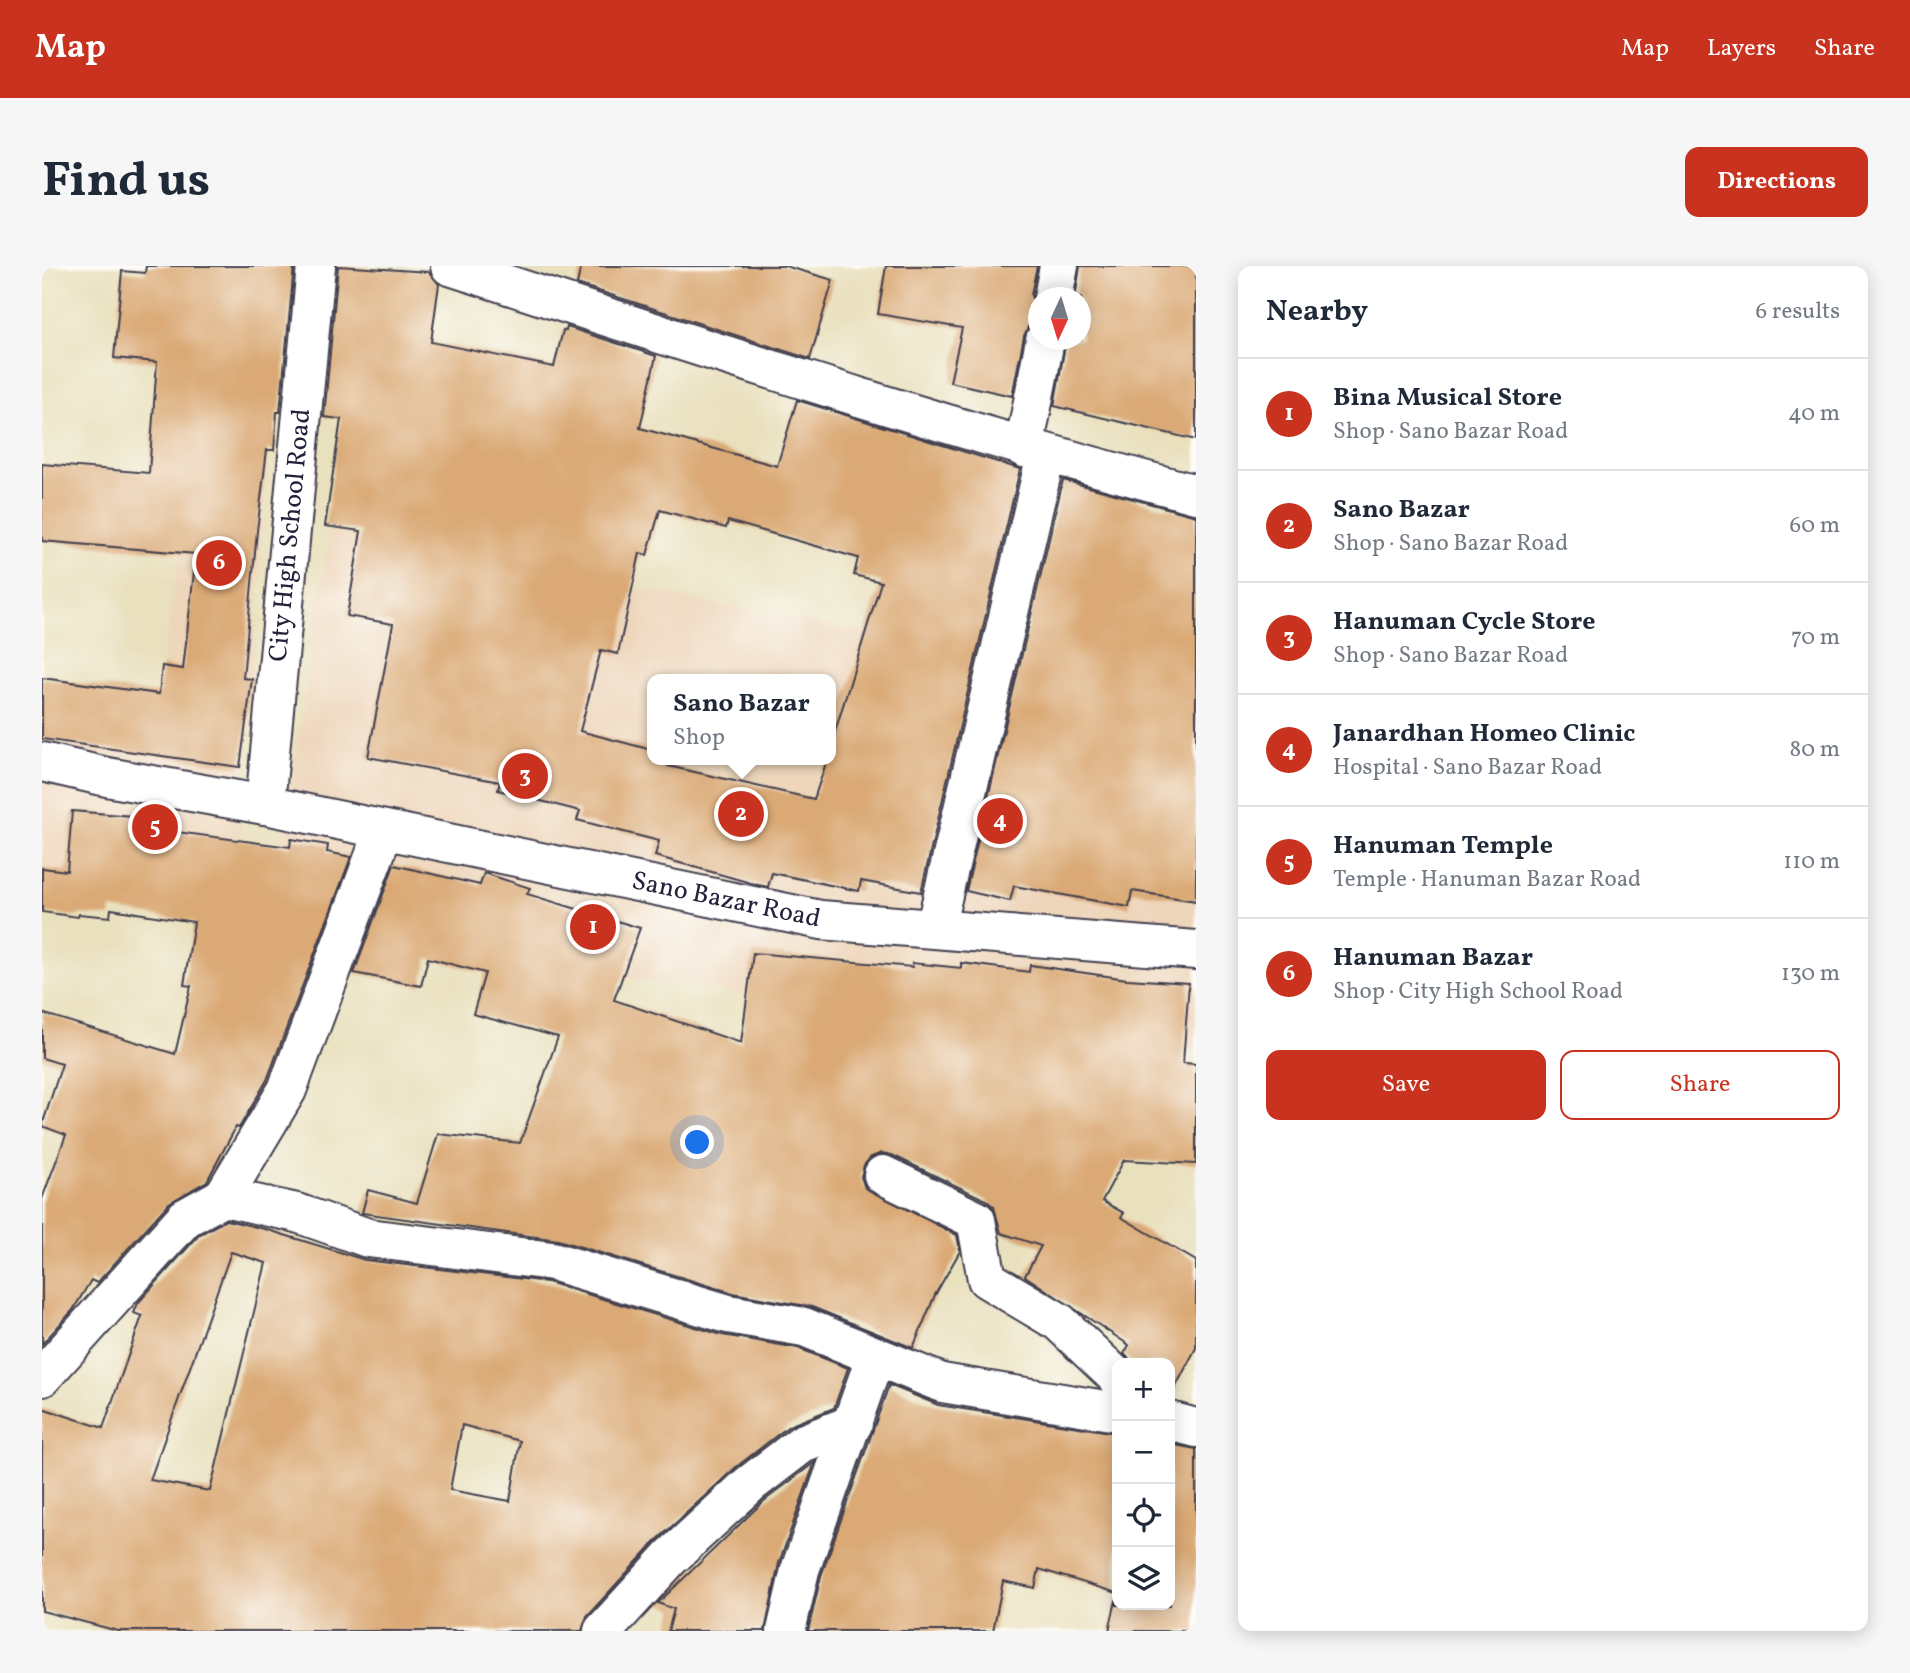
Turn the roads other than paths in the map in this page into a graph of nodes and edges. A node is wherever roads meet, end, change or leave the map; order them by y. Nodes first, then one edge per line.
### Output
1 (316, 266) edge
2 (450, 266) edge
3 (1059, 266) edge
4 (1055, 287) edge
5 (1044, 350) edge
6 (1035, 451) junction
7 (1196, 494) edge
8 (42, 762) edge
9 (265, 805) junction
10 (384, 830) junction
11 (935, 929) junction
12 (1196, 950) edge
13 (883, 1175) dead end
14 (223, 1197) junction
15 (874, 1358) junction
16 (1112, 1372) edge
17 (42, 1377) edge
18 (1112, 1411) edge
19 (1175, 1422) edge
20 (853, 1424) junction
21 (1196, 1428) edge
22 (603, 1631) edge
23 (786, 1631) edge

1 - 9 street, City High School Road
2 - 6 street
3 - 4 street
5 - 6 street
6 - 7 street
6 - 11 street
8 - 9 street, Sano Bazar Road
9 - 10 street, Sano Bazar Road
10 - 11 street, Sano Bazar Road
10 - 14 street
11 - 12 street, Sano Bazar Road
13 - 16 street
14 - 15 street
14 - 17 street
15 - 18 street
15 - 20 street
19 - 21 street
20 - 22 street
20 - 23 street

